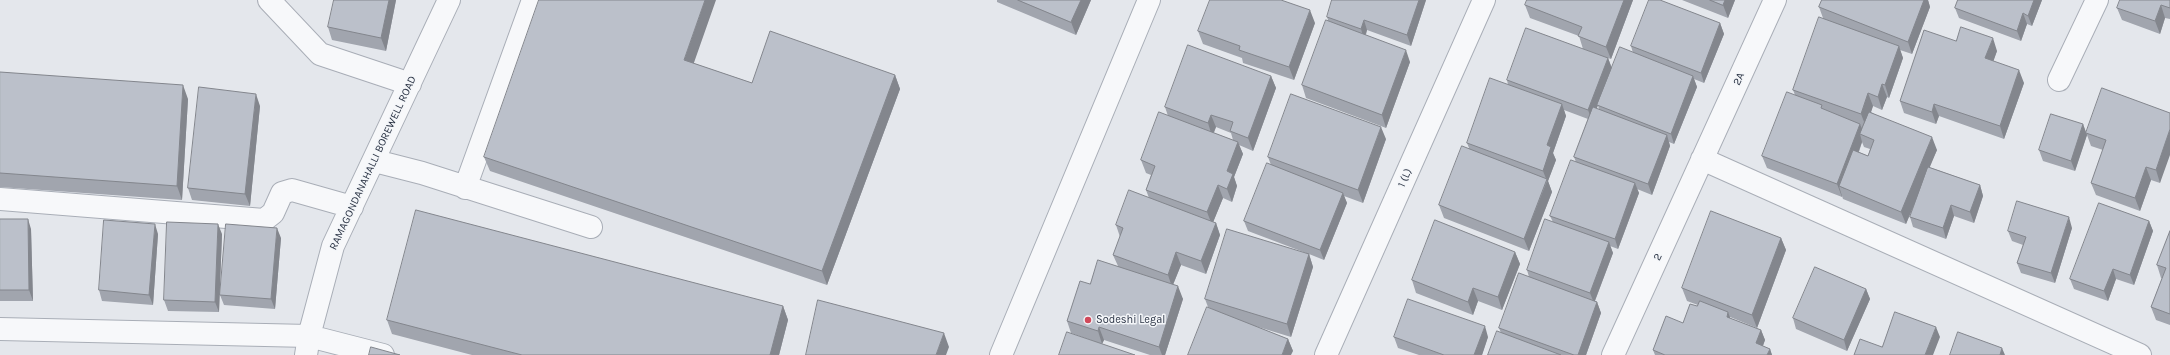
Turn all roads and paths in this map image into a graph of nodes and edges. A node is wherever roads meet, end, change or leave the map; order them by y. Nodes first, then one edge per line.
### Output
1 (269, 0) edge
2 (449, 0) edge
3 (533, 0) edge
4 (1149, 0) edge
5 (1484, 0) edge
6 (1775, 0) edge
7 (2097, 0) edge
8 (2059, 80) dead end
9 (410, 84) junction
10 (1702, 159) junction
11 (375, 161) junction
12 (465, 188) junction
13 (0, 199) edge
14 (352, 208) junction
15 (591, 227) dead end
16 (0, 329) edge
17 (308, 345) edge
18 (383, 355) edge
19 (1001, 355) edge
20 (1326, 355) edge
21 (1613, 355) edge
22 (2140, 355) edge

1 - 9 street
2 - 9 street, RAMAGONDANAHALLI BOREWELL ROAD
3 - 12 street
4 - 19 street
5 - 20 street, 1 (L)
6 - 10 street, 2A
7 - 8 street
9 - 11 street, RAMAGONDANAHALLI BOREWELL ROAD
10 - 21 street, 2
10 - 22 street
11 - 12 street
11 - 14 street, RAMAGONDANAHALLI BOREWELL ROAD
12 - 15 street
13 - 14 street
14 - 17 street, RAMAGONDANAHALLI BOREWELL ROAD
16 - 17 street
17 - 18 street

